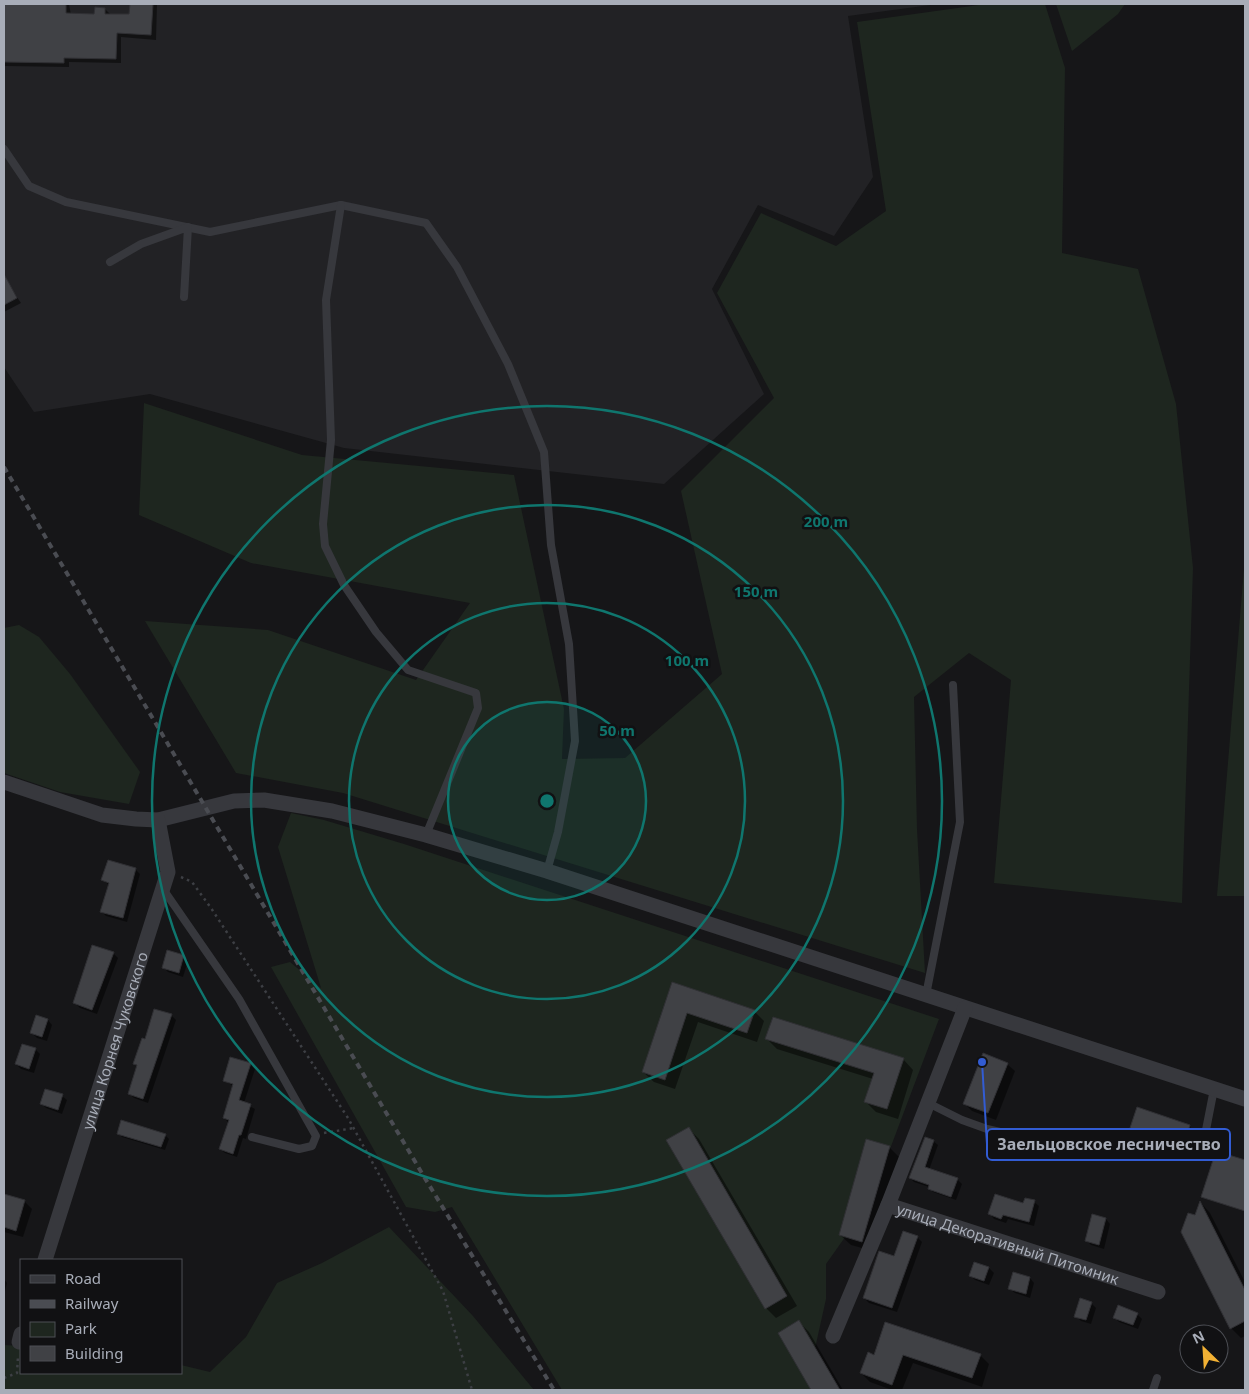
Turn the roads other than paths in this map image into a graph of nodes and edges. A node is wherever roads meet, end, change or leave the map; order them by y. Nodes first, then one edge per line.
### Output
1 (4, 149) edge
2 (341, 205) junction
3 (188, 227) junction
4 (110, 262) dead end
5 (184, 297) dead end
6 (952, 685) dead end
7 (4, 782) edge
8 (158, 820) junction
9 (426, 835) junction
10 (547, 871) junction
11 (163, 889) junction
12 (926, 995) junction
13 (965, 1008) junction
14 (1214, 1089) junction
15 (1245, 1099) edge
16 (928, 1103) junction
17 (252, 1137) dead end
18 (888, 1205) junction
19 (45, 1259) edge
20 (1158, 1292) dead end
21 (833, 1336) dead end
22 (1157, 1378) dead end
23 (1153, 1390) edge

1 - 3 lane
2 - 3 lane
2 - 9 lane
2 - 10 lane
3 - 4 lane
3 - 5 lane
6 - 12 lane
7 - 8 street
8 - 9 street
8 - 11 street, улица Корнея Чуковского
9 - 10 street
10 - 12 street
11 - 17 lane
11 - 19 street, улица Корнея Чуковского
12 - 13 street
13 - 14 street
13 - 16 street, улица Декоративный Питомник
14 - 15 street
14 - 16 lane
16 - 18 street, улица Декоративный Питомник
18 - 20 street, улица Декоративный Питомник
18 - 21 street
22 - 23 lane

